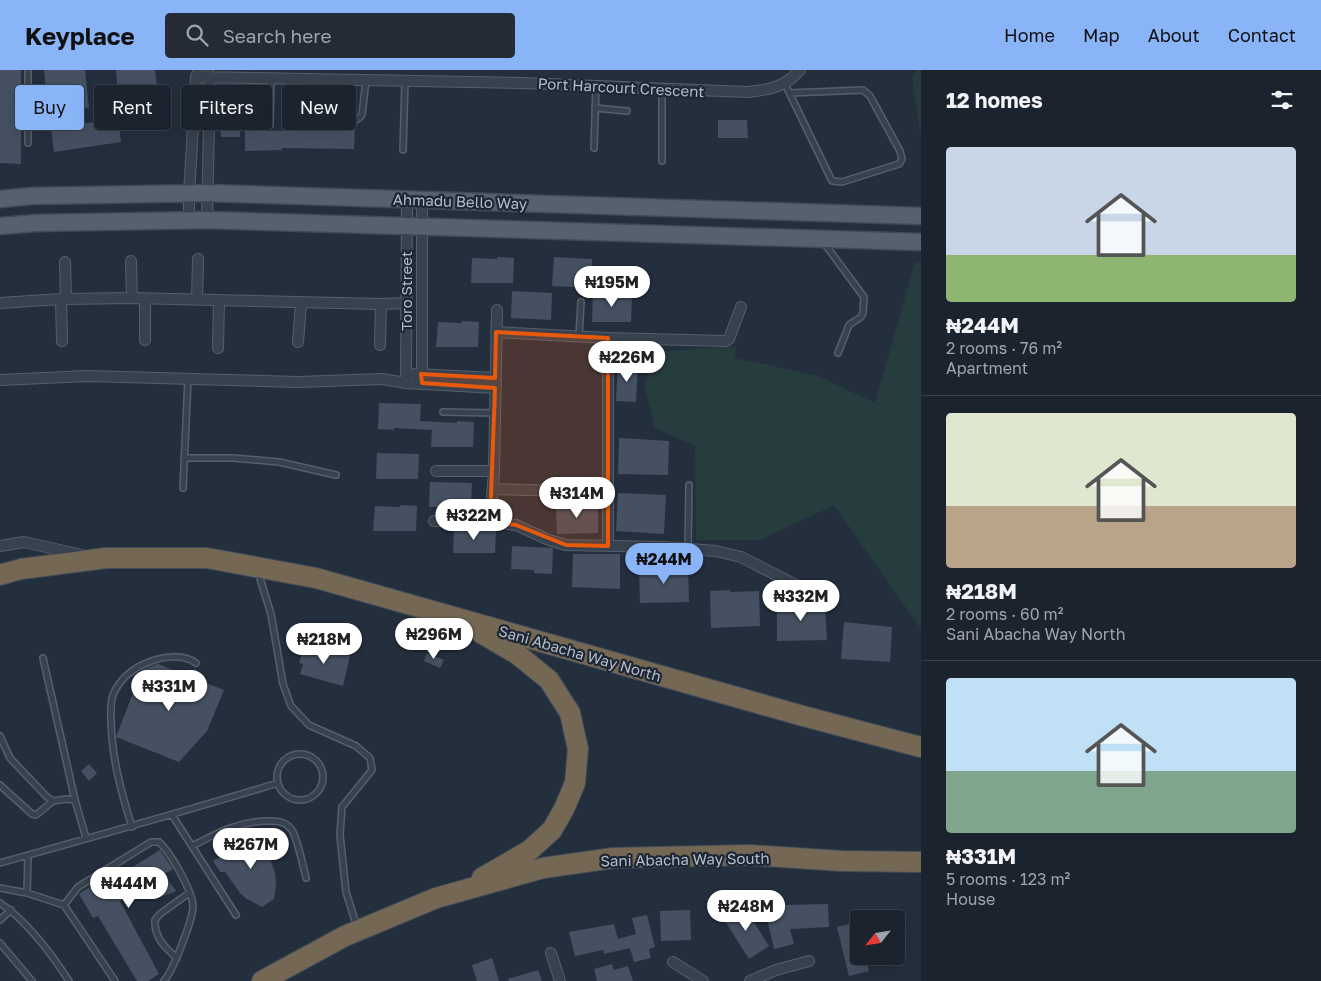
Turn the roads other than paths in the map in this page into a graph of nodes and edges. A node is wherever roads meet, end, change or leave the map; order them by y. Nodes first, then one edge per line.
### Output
1 (28, 70) edge
2 (800, 70) edge
3 (209, 73) edge
4 (198, 74) edge
5 (271, 77) junction
6 (366, 79) junction
7 (405, 80) junction
8 (271, 85) edge
9 (596, 86) junction
10 (787, 88) junction
11 (662, 89) junction
12 (595, 108) junction
13 (627, 111) dead end
14 (356, 121) edge
15 (28, 143) dead end
16 (594, 148) dead end
17 (403, 150) dead end
18 (662, 161) dead end
19 (207, 193) junction
20 (189, 194) junction
21 (0, 199) edge
22 (414, 200) junction
23 (921, 216) edge
24 (207, 220) junction
25 (190, 221) junction
26 (0, 226) edge
27 (414, 226) junction
28 (821, 238) junction
29 (921, 242) edge
30 (198, 259) dead end
31 (131, 261) dead end
32 (65, 262) dead end
33 (132, 298) junction
34 (64, 299) junction
35 (145, 300) junction
36 (197, 300) junction
37 (219, 301) junction
38 (581, 302) dead end
39 (0, 303) edge
40 (301, 303) junction
41 (406, 303) junction
42 (381, 304) junction
43 (741, 307) dead end
44 (497, 310) dead end
45 (496, 332) junction
46 (579, 336) junction
47 (608, 338) junction
48 (146, 340) dead end
49 (62, 341) dead end
50 (298, 342) dead end
51 (380, 345) dead end
52 (218, 348) dead end
53 (838, 353) dead end
54 (188, 378) junction
55 (406, 378) junction
56 (421, 378) junction
57 (0, 380) edge
58 (495, 383) junction
59 (443, 412) dead end
60 (495, 413) junction
61 (185, 458) junction
62 (436, 471) dead end
63 (494, 471) junction
64 (336, 475) dead end
65 (689, 485) dead end
66 (183, 488) dead end
67 (493, 489) junction
68 (608, 492) junction
69 (434, 521) dead end
70 (490, 522) junction
71 (0, 546) edge
72 (608, 546) junction
73 (688, 548) junction
74 (106, 558) junction
75 (257, 568) junction
76 (0, 575) edge
77 (825, 593) dead end
78 (413, 607) junction
79 (42, 658) dead end
80 (196, 663) dead end
81 (0, 736) edge
82 (921, 747) edge
83 (278, 783) junction
84 (0, 786) edge
85 (75, 800) junction
86 (53, 801) junction
87 (172, 816) junction
88 (132, 826) junction
89 (86, 838) junction
90 (192, 846) junction
91 (28, 855) junction
92 (921, 862) edge
93 (0, 863) edge
94 (306, 878) dead end
95 (0, 888) edge
96 (462, 891) junction
97 (27, 893) junction
98 (189, 893) junction
99 (0, 903) edge
100 (64, 905) junction
101 (11, 910) junction
102 (236, 915) dead end
103 (0, 920) edge
104 (358, 930) junction
105 (0, 943) edge
106 (551, 953) dead end
107 (177, 958) junction
108 (809, 961) dead end
109 (672, 962) dead end
110 (32, 981) edge
111 (69, 981) edge
112 (115, 981) edge
113 (164, 981) edge
114 (262, 981) edge
115 (560, 981) edge
116 (703, 981) edge
117 (750, 981) edge

1 - 15 lane
2 - 10 street, Port Harcourt Crescent
3 - 4 street, Port Harcourt Crescent
3 - 5 street, Port Harcourt Crescent
3 - 19 street
4 - 20 street
5 - 6 street, Port Harcourt Crescent
5 - 8 lane
6 - 7 street, Port Harcourt Crescent
6 - 14 lane
7 - 9 street, Port Harcourt Crescent
7 - 17 lane
9 - 11 street, Port Harcourt Crescent
9 - 12 lane
10 - 10 lane
10 - 11 street, Port Harcourt Crescent
11 - 18 lane
12 - 13 lane
12 - 16 lane
19 - 20 main road, Ahmadu Bello Way
19 - 22 main road, Ahmadu Bello Way
19 - 24 street
20 - 21 main road, Ahmadu Bello Way
20 - 25 street
22 - 23 main road, Ahmadu Bello Way
22 - 27 street, Toro Street
22 - 27 street, Toro Street
24 - 25 main road, Ahmadu Bello Way
24 - 27 main road, Ahmadu Bello Way
25 - 26 main road, Ahmadu Bello Way
27 - 28 main road, Ahmadu Bello Way
27 - 41 street, Toro Street
27 - 56 street, Toro Street
28 - 29 main road, Ahmadu Bello Way
28 - 53 lane
30 - 36 street
31 - 33 street
32 - 34 street
33 - 34 street
33 - 35 street
34 - 39 street
34 - 49 street
35 - 36 street
35 - 48 street
36 - 37 street
37 - 40 street
37 - 52 street
38 - 46 lane
40 - 42 street
40 - 50 street
41 - 42 street
41 - 55 street, Toro Street
42 - 51 street
43 - 47 street
44 - 45 street
45 - 46 street
45 - 58 street
46 - 47 street
47 - 68 street
54 - 55 street
54 - 57 street
54 - 61 lane
55 - 56 street
56 - 58 street
58 - 60 street
59 - 60 lane
60 - 63 street
61 - 64 lane
61 - 66 lane
62 - 63 street
63 - 67 street
65 - 73 lane
67 - 68 street
67 - 70 street
68 - 72 street
69 - 70 street
70 - 72 street
71 - 74 street
72 - 73 street
73 - 77 street
74 - 75 highway, Sani Abacha Way North
74 - 76 highway, Sani Abacha Way North
75 - 78 highway, Sani Abacha Way North
75 - 104 lane
78 - 82 highway, Sani Abacha Way North
78 - 96 highway
79 - 85 lane
80 - 88 lane
81 - 86 lane
83 - 83 lane
83 - 87 lane
84 - 86 lane
85 - 86 lane
85 - 89 lane
87 - 88 lane
87 - 90 lane
88 - 89 lane
89 - 91 lane
90 - 94 lane
90 - 102 lane
91 - 93 lane
91 - 97 lane
92 - 96 highway, Sani Abacha Way South
95 - 97 lane
96 - 104 highway, Sani Abacha Way South
97 - 100 lane
98 - 100 lane
98 - 107 lane
98 - 107 lane
99 - 101 lane
100 - 112 lane
101 - 103 lane
101 - 111 lane
104 - 114 highway, Sani Abacha Way South
105 - 110 lane
106 - 115 street
107 - 113 lane
108 - 117 street
109 - 116 street

